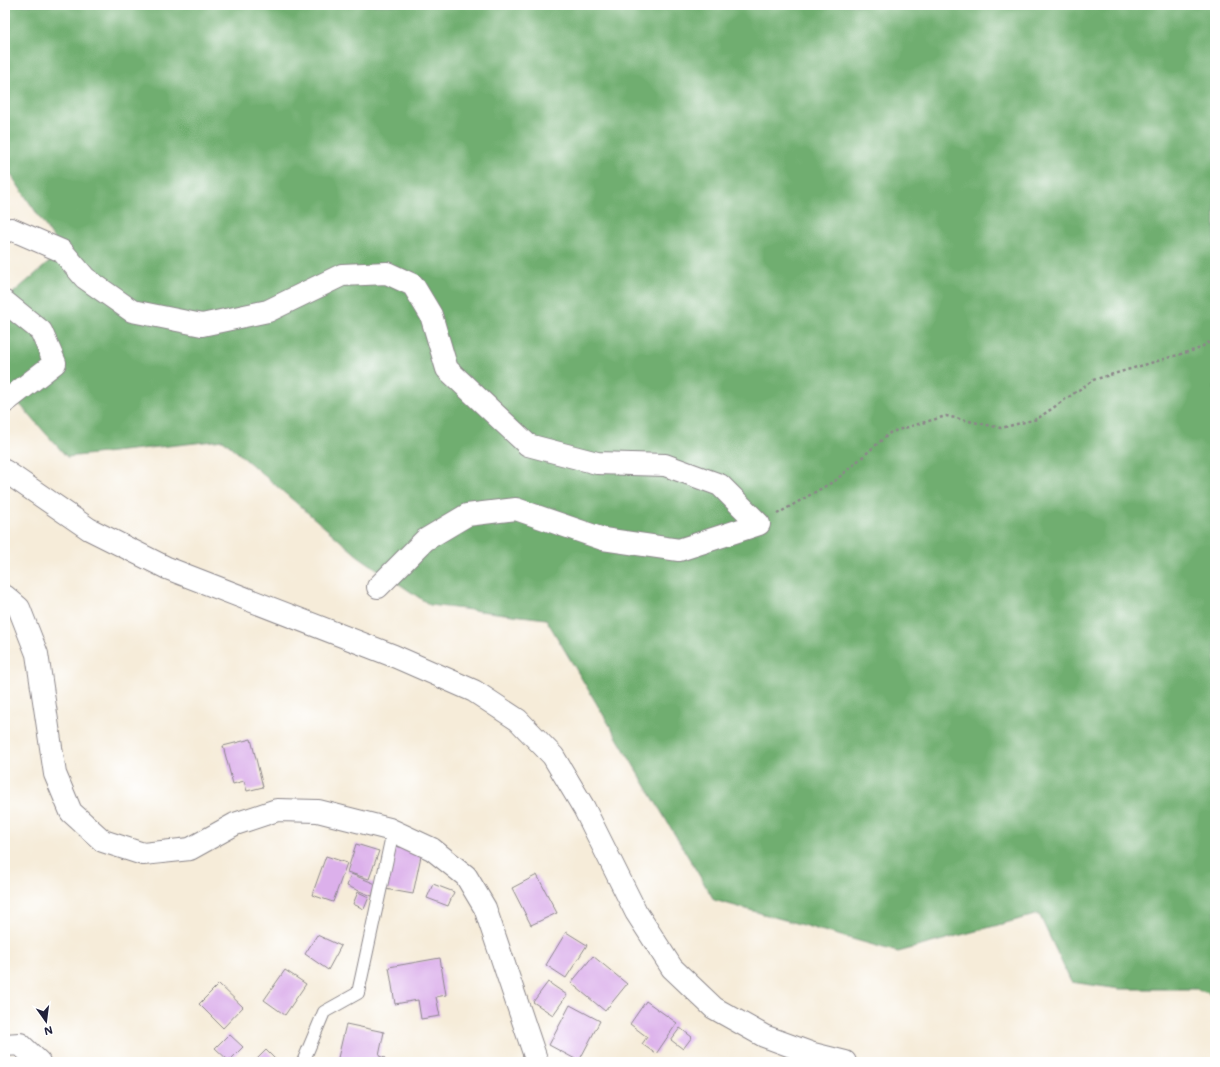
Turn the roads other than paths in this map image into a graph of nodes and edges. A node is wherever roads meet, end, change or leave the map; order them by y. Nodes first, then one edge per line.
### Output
1 (5, 232) edge
2 (5, 302) edge
3 (5, 402) edge
4 (5, 471) edge
5 (378, 588) dead end
6 (5, 596) edge
7 (393, 831) junction
8 (5, 1045) edge
9 (39, 1062) edge
10 (303, 1062) edge
11 (537, 1062) edge
12 (845, 1062) edge

1 - 5 street
2 - 3 street
4 - 12 street
6 - 7 street
7 - 10 lane
7 - 11 street
8 - 9 street

